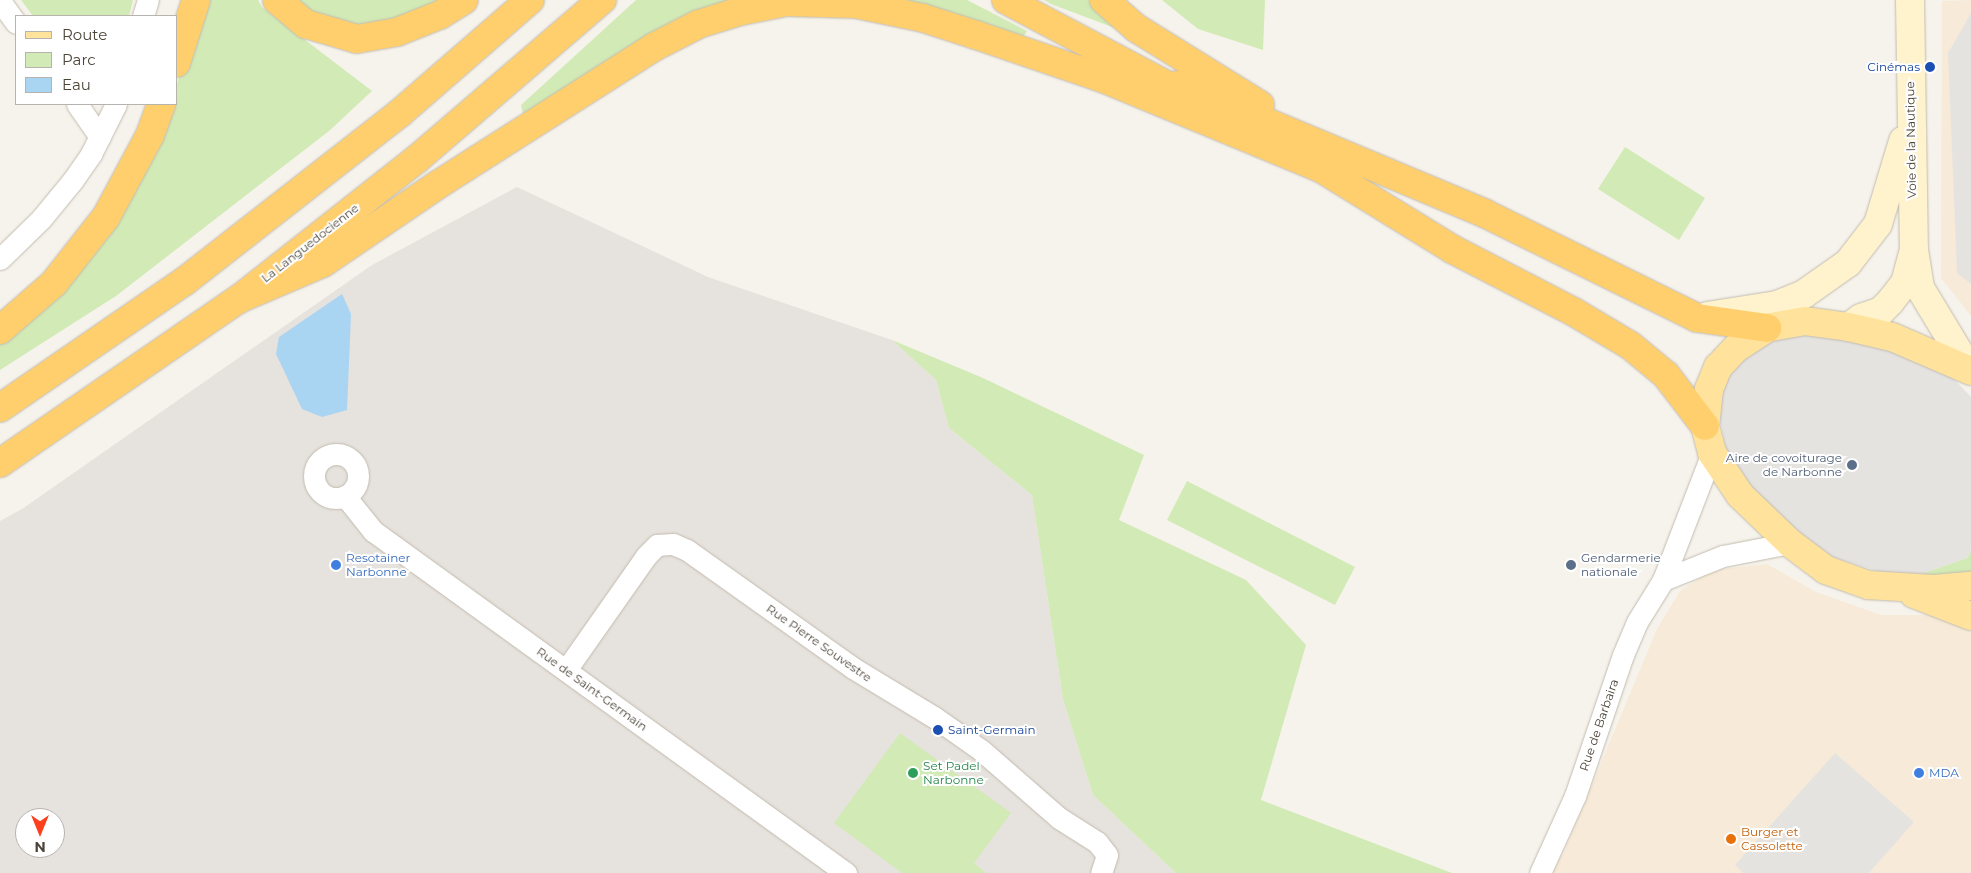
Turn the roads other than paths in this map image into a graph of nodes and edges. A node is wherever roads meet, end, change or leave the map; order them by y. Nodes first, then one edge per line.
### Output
1 (148, 0) edge
2 (196, 0) edge
3 (277, 0) edge
4 (464, 0) edge
5 (530, 0) edge
6 (602, 0) edge
7 (1006, 0) edge
8 (1104, 0) edge
9 (1910, 0) edge
10 (0, 1) edge
11 (143, 15) edge
12 (15, 22) edge
13 (178, 57) edge
14 (1910, 95) junction
15 (78, 105) edge
16 (116, 105) edge
17 (161, 105) edge
18 (100, 137) junction
19 (1333, 162) junction
20 (1914, 250) junction
21 (0, 259) edge
22 (239, 299) junction
23 (1697, 318) junction
24 (1849, 327) junction
25 (1767, 328) junction
26 (0, 330) edge
27 (1970, 370) edge
28 (0, 408) edge
29 (1706, 426) junction
30 (1712, 453) junction
31 (0, 463) edge
32 (345, 496) dead end
33 (1790, 543) junction
34 (1662, 580) junction
35 (1971, 586) edge
36 (1901, 589) junction
37 (1971, 616) edge
38 (566, 670) junction
39 (846, 873) edge
40 (1101, 873) edge
41 (1540, 873) edge

1 - 11 street
2 - 13 highway
3 - 4 highway
5 - 28 highway
6 - 22 highway, La Languedocienne
7 - 19 highway
8 - 19 highway
9 - 14 street, Voie de la Nautique
10 - 12 street
14 - 20 street, Voie de la Nautique
14 - 23 street
15 - 18 street
16 - 18 street
17 - 26 highway
18 - 21 street
19 - 22 highway
19 - 23 highway
19 - 29 highway
20 - 24 street, Voie de la Nautique
20 - 27 street, Voie de la Nautique
22 - 31 highway, La Languedocienne
23 - 25 highway
24 - 25 main road
24 - 27 main road
25 - 29 main road
29 - 30 main road
30 - 33 main road
30 - 34 street, Rue de Barbaira
32 - 38 street, Rue de Saint-Germain
33 - 34 street
33 - 36 main road
34 - 41 street, Rue de Barbaira
35 - 36 main road
36 - 37 main road
38 - 39 street, Rue de Saint-Germain
38 - 40 street, Rue Pierre Souvestre

